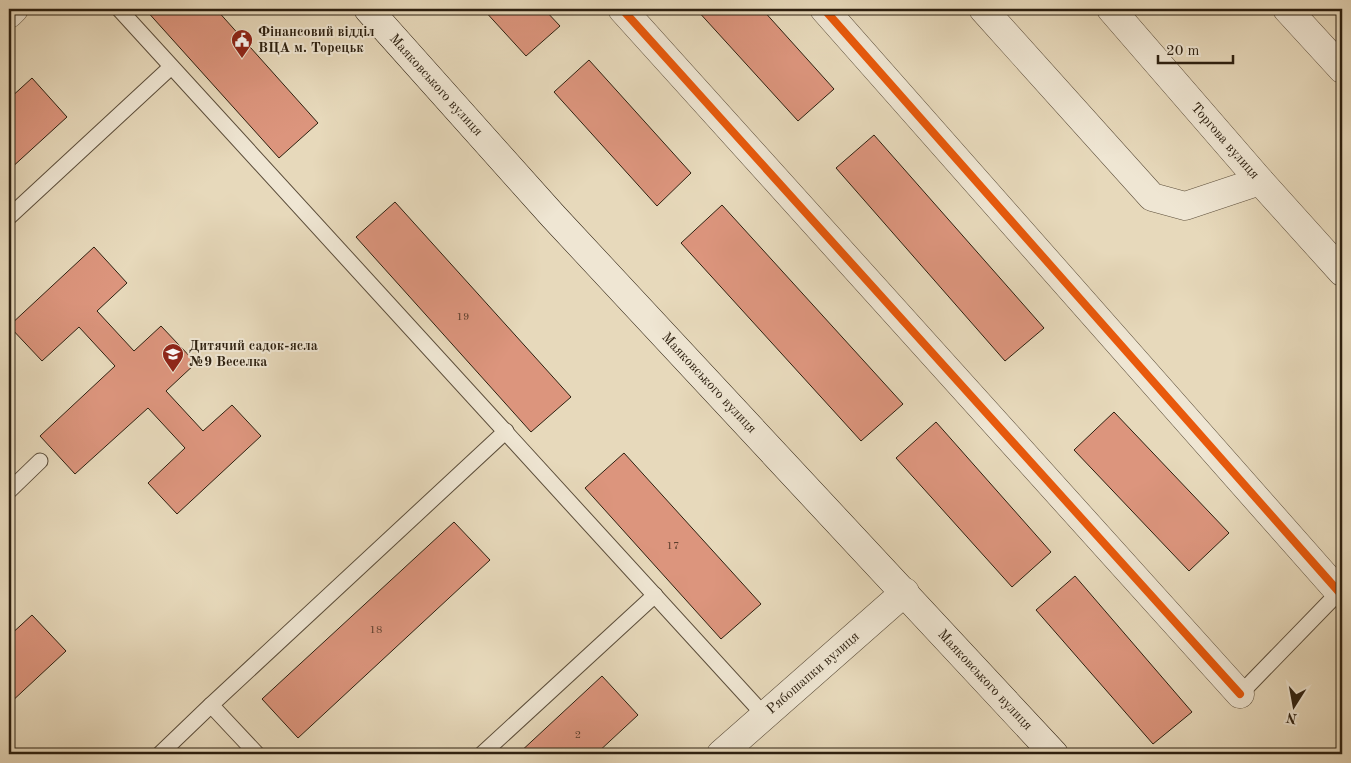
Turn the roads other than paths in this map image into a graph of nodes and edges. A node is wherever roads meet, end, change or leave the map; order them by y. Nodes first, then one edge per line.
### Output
1 (14, 9) edge
2 (119, 9) edge
3 (368, 9) edge
4 (622, 9) edge
5 (824, 9) edge
6 (983, 9) edge
7 (1111, 9) edge
8 (1287, 9) edge
9 (9, 14) edge
10 (171, 67) junction
11 (1342, 69) edge
12 (1260, 181) junction
13 (9, 217) edge
14 (1342, 272) edge
15 (506, 431) junction
16 (40, 461) dead end
17 (9, 492) edge
18 (1341, 591) edge
19 (905, 592) junction
20 (655, 595) junction
21 (1240, 694) joint
22 (211, 705) junction
23 (765, 716) junction
24 (160, 754) edge
25 (257, 754) edge
26 (482, 754) edge
27 (721, 754) edge
28 (1054, 754) edge

1 - 9 street
2 - 10 lane
3 - 19 street, Маяковського вулиця
4 - 21 street
5 - 18 street
6 - 12 street
7 - 12 street, Торгова вулиця
8 - 11 street
10 - 13 lane
10 - 15 lane
12 - 14 street, Торгова вулиця
15 - 20 lane
15 - 22 lane
16 - 17 lane
18 - 21 lane
19 - 23 street, Рябошапки вулиця
19 - 28 street, Маяковського вулиця
20 - 23 lane
20 - 26 lane
22 - 24 lane
22 - 25 lane
23 - 27 street, Рябошапки вулиця

